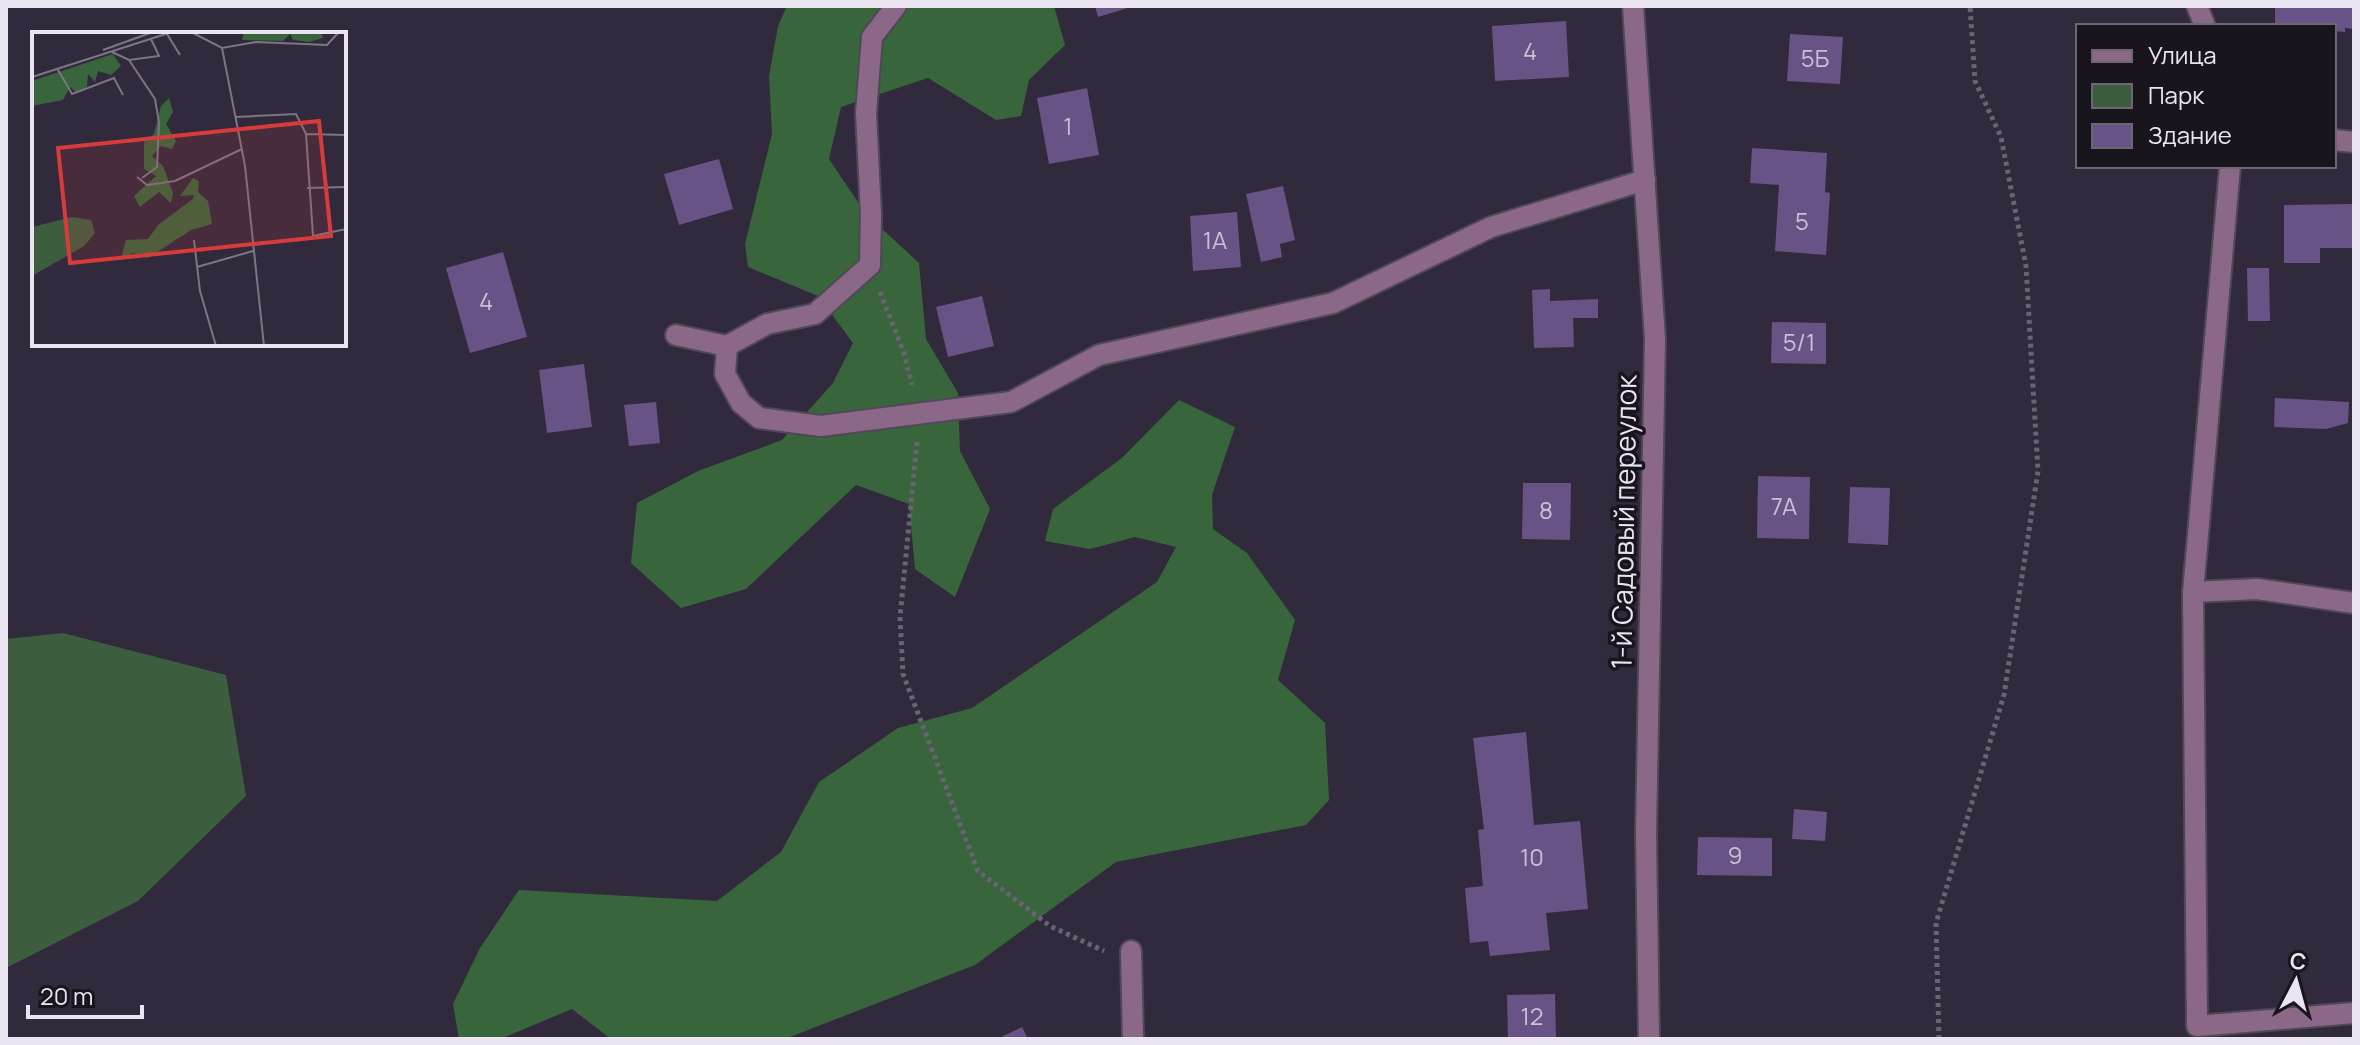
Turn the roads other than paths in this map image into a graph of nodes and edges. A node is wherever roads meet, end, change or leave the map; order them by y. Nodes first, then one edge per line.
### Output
1 (896, 6) edge
2 (1633, 6) edge
3 (2230, 168) edge
4 (1645, 180) junction
5 (676, 335) dead end
6 (727, 346) junction
7 (2193, 592) junction
8 (2354, 603) edge
9 (1131, 957) road end
10 (2354, 1013) edge
11 (1133, 1039) edge
12 (1649, 1039) edge

1 - 6 street
2 - 4 street, 1-й Садовый переулок
3 - 7 street
4 - 6 street
4 - 12 street, 1-й Садовый переулок
5 - 6 street
7 - 8 street
7 - 10 street
9 - 11 street

